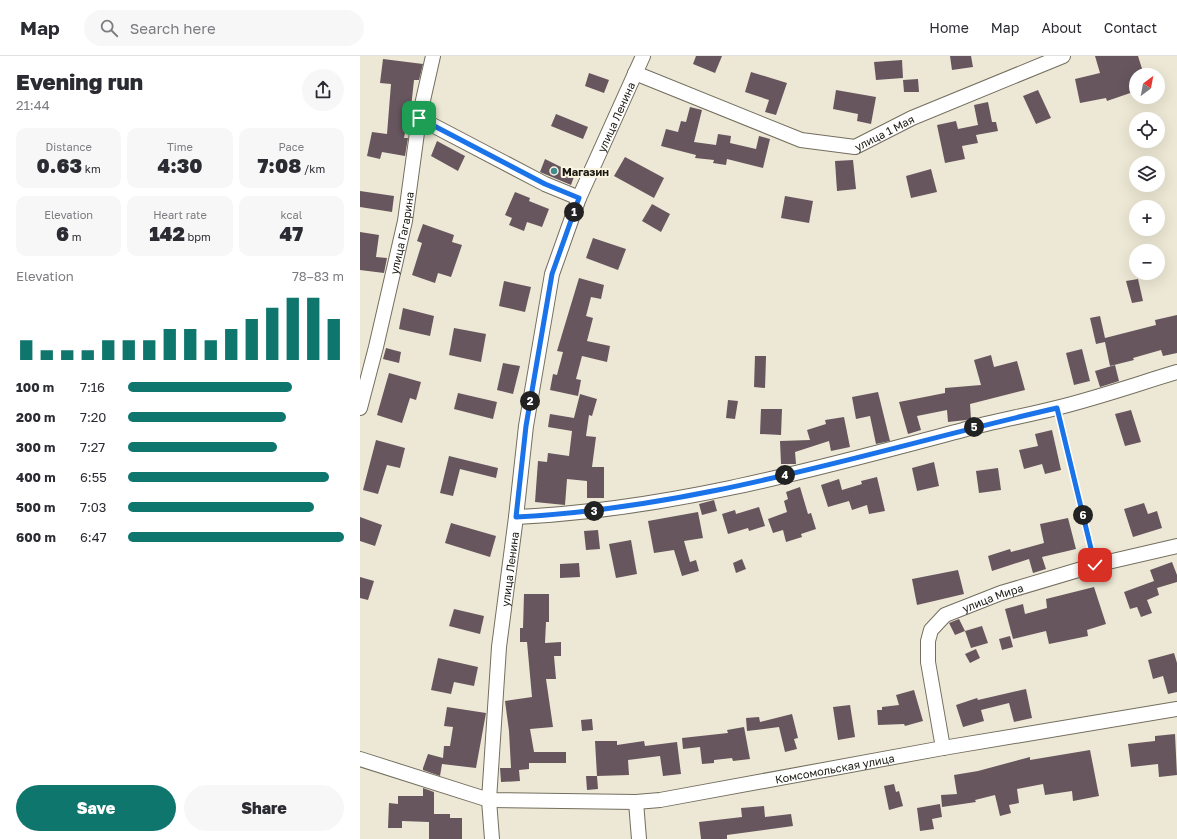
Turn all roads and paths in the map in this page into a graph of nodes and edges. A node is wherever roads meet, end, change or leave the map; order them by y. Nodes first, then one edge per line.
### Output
1 (433, 56) edge
2 (643, 56) edge
3 (1064, 56) edge
4 (635, 73) junction
5 (419, 118) junction
6 (579, 198) junction
7 (1177, 372) edge
8 (360, 408) edge
9 (1057, 408) junction
10 (516, 517) junction
11 (1177, 546) edge
12 (1095, 565) junction
13 (1177, 709) edge
14 (943, 748) junction
15 (360, 759) edge
16 (489, 800) junction
17 (636, 802) junction
18 (492, 839) edge
19 (639, 839) edge

1 - 5 street, улица Гагарина
2 - 4 street, улица Ленина
3 - 4 street, улица 1 Мая
4 - 6 street, улица Ленина
5 - 6 street
5 - 8 street, улица Гагарина
6 - 10 street, улица Ленина
7 - 9 street
9 - 10 street
9 - 12 path
10 - 16 street, улица Ленина
11 - 12 street, улица Мира
12 - 14 street, улица Мира
13 - 14 street, Комсомольская улица
14 - 17 street, Комсомольская улица
15 - 16 street, Комсомольская улица
16 - 17 street, Комсомольская улица
16 - 18 street, улица Ленина
17 - 19 street

